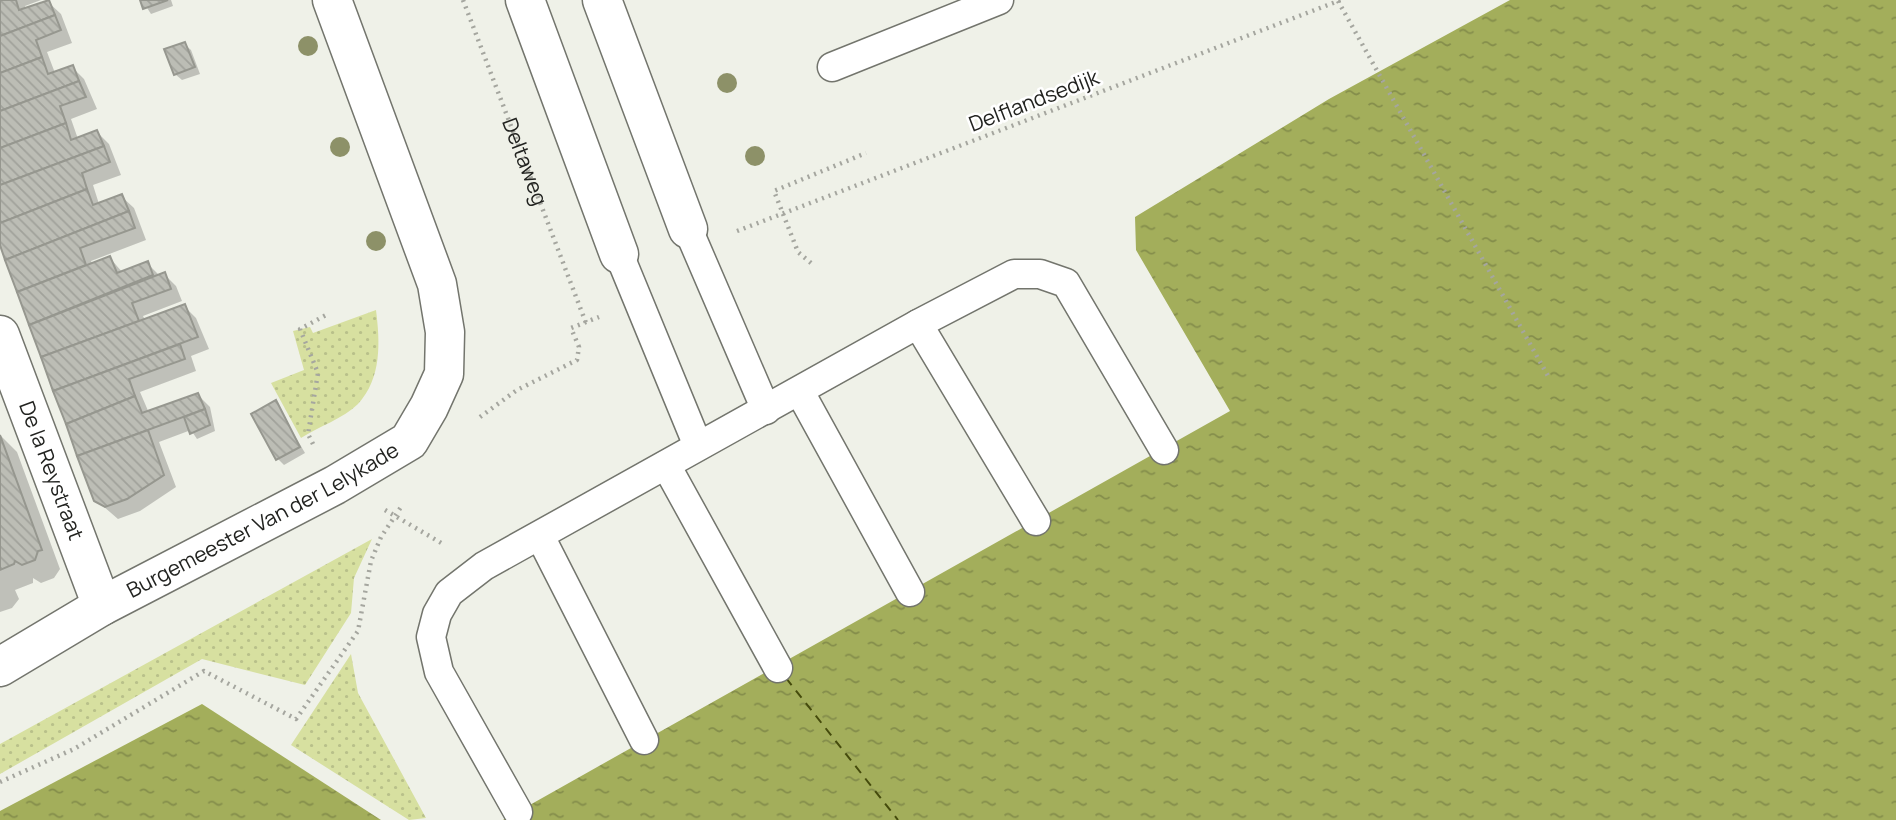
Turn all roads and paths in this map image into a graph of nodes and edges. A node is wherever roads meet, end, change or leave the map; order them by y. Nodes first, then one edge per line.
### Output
1 (332, 0) edge
2 (463, 0) edge
3 (525, 0) edge
4 (602, 0) edge
5 (999, 0) edge
6 (1339, 0) edge
7 (832, 67) dead end
8 (866, 153) dead end
9 (782, 213) junction
10 (688, 229) joint
11 (738, 230) dead end
12 (619, 254) joint
13 (811, 263) dead end
14 (328, 314) dead end
15 (918, 324) junction
16 (0, 335) edge
17 (1548, 376) dead end
18 (800, 392) junction
19 (766, 411) junction
20 (475, 421) dead end
21 (698, 446) junction
22 (1164, 450) dead end
23 (666, 465) junction
24 (335, 485) junction
25 (407, 498) dead end
26 (393, 517) junction
27 (1036, 521) dead end
28 (540, 536) junction
29 (484, 566) junction
30 (910, 592) dead end
31 (102, 607) junction
32 (0, 667) edge
33 (778, 668) dead end
34 (645, 740) dead end
35 (0, 782) edge
36 (519, 811) dead end

1 - 24 street, Burgemeester Van der Lelykade
2 - 20 path, Deltaweg
3 - 12 street
4 - 10 street
5 - 7 lane
6 - 9 path, Delflandsedijk
6 - 17 path
8 - 9 path
9 - 11 path, Delflandsedijk
9 - 13 path
10 - 19 lane
12 - 21 lane
14 - 24 path
15 - 18 lane
15 - 22 lane
15 - 27 lane
16 - 31 street, De la Reystraat
18 - 19 lane
18 - 30 lane
19 - 21 lane
21 - 23 lane
23 - 28 lane
23 - 33 lane
24 - 31 street, Burgemeester Van der Lelykade
25 - 26 path
26 - 29 path
26 - 35 path
28 - 29 lane
28 - 34 lane
29 - 36 lane
31 - 32 street, Burgemeester Van der Lelykade

